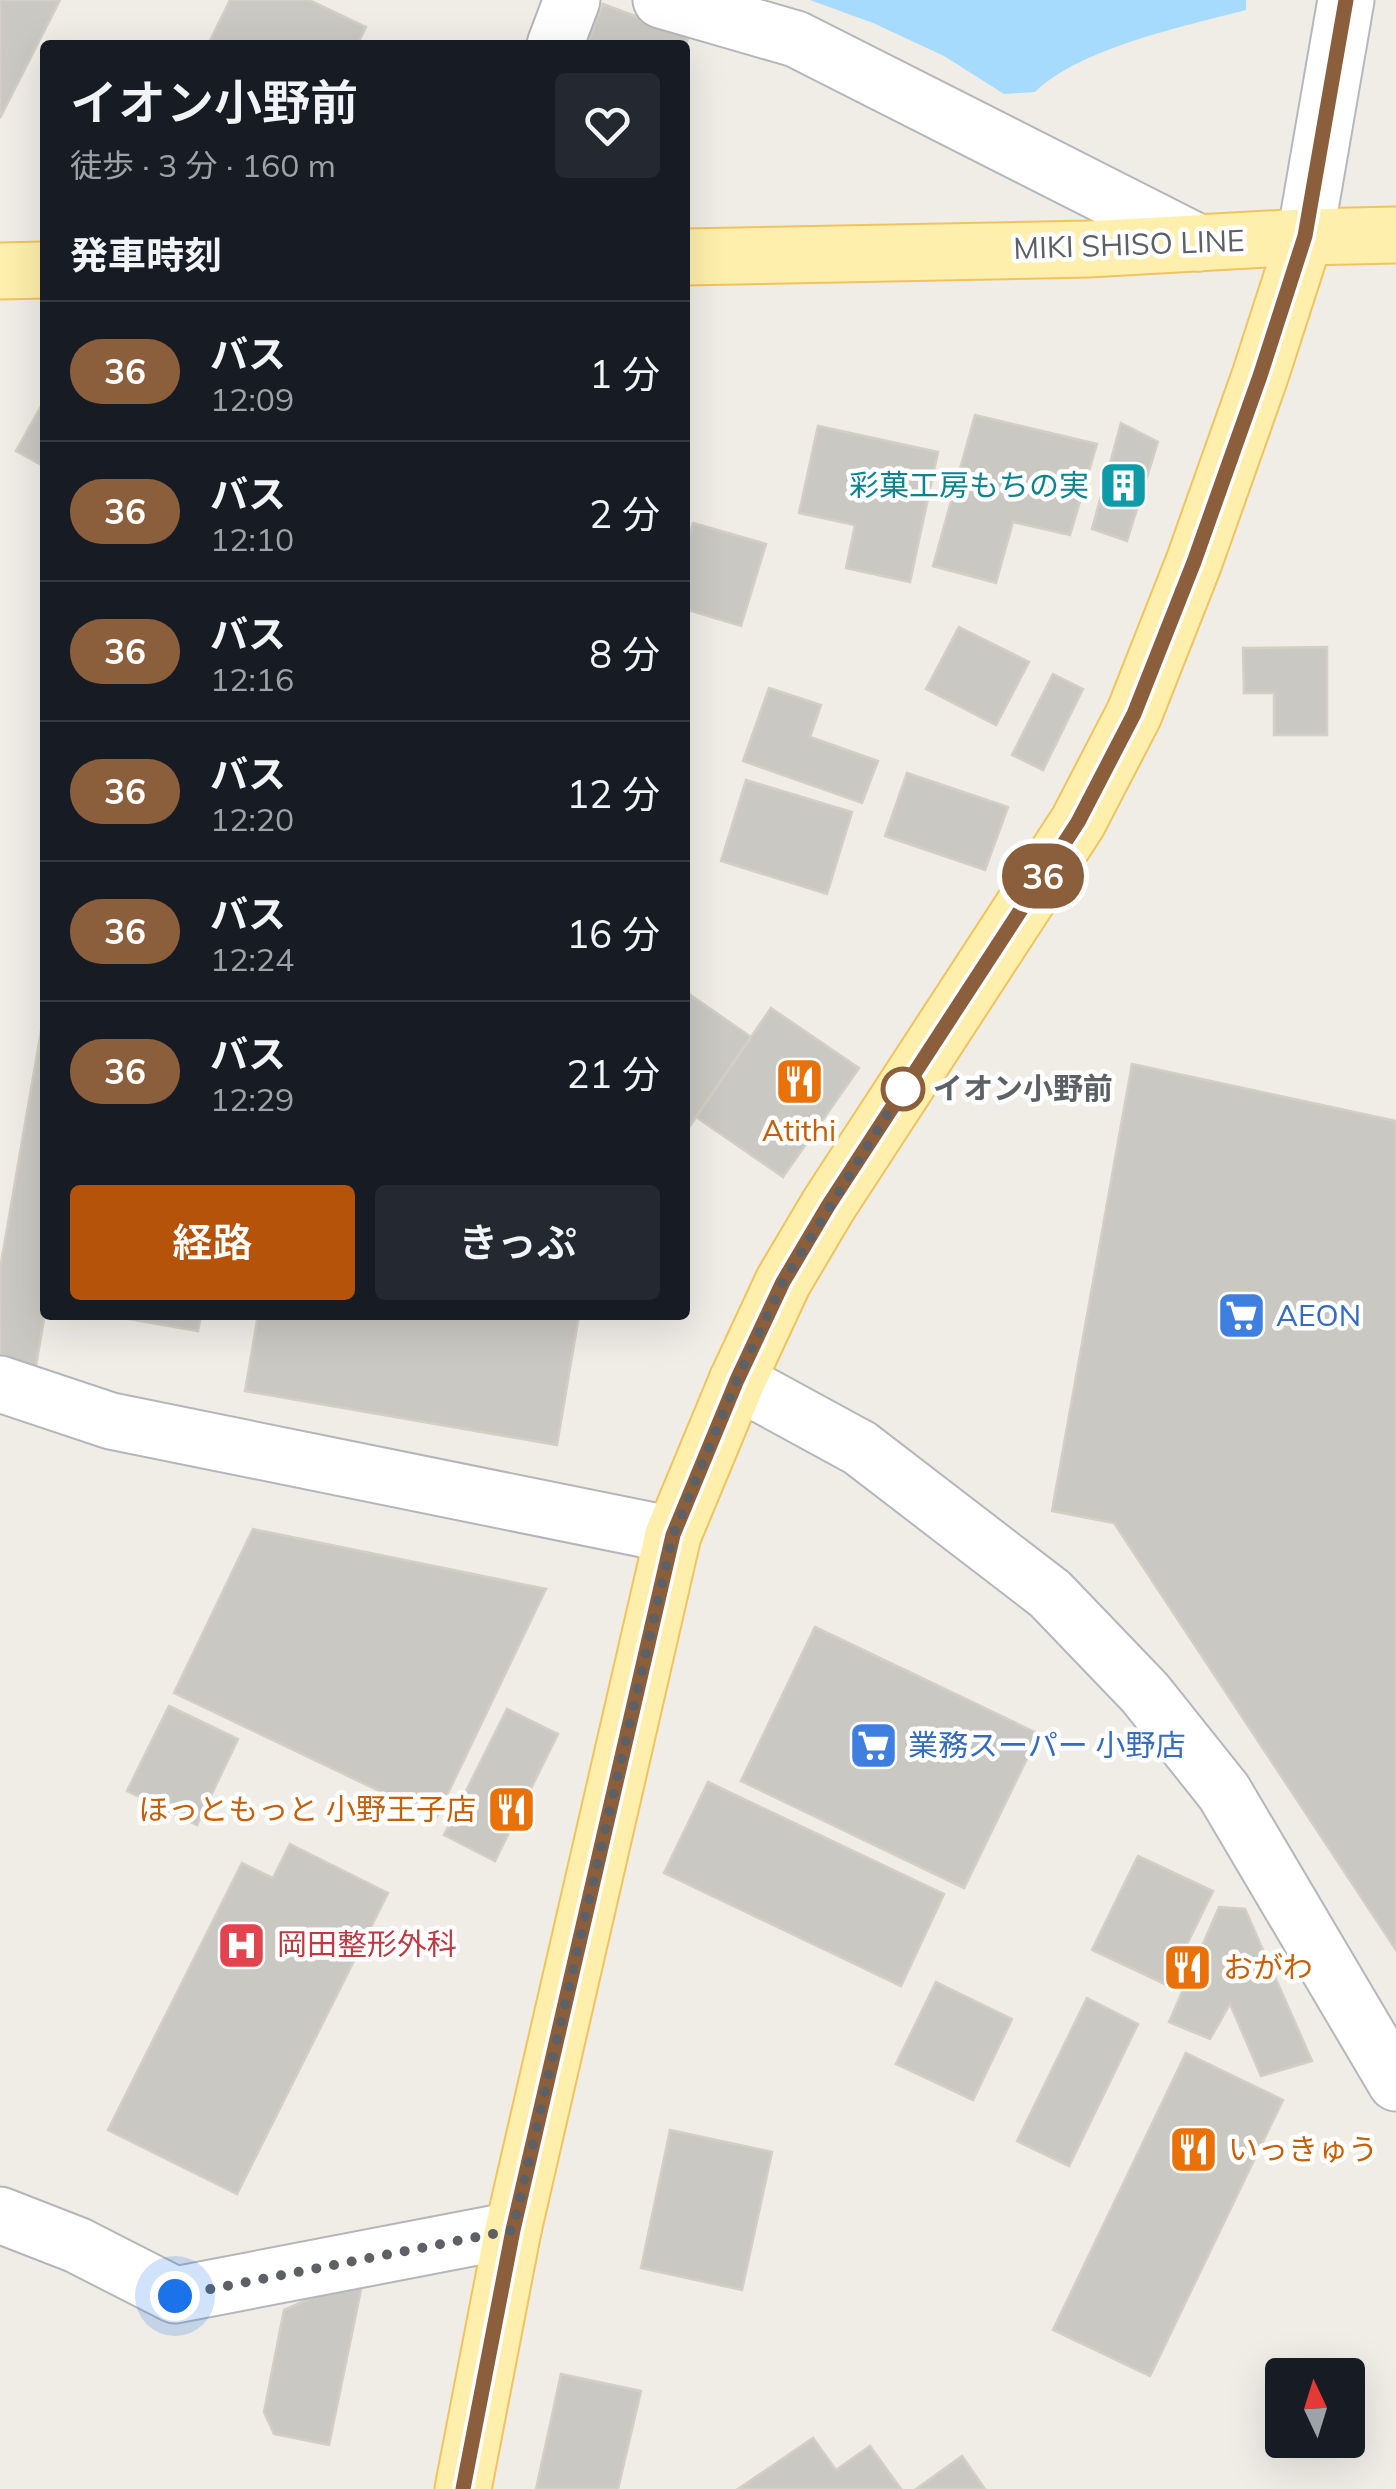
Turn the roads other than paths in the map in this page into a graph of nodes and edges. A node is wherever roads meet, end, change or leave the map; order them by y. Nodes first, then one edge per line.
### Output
1 (572, 0) edge
2 (661, 0) edge
3 (1346, 0) edge
4 (557, 40) edge
5 (1396, 235) edge
6 (1305, 236) junction
7 (1199, 243) junction
8 (690, 256) edge
9 (40, 270) edge
10 (0, 271) edge
11 (737, 1380) junction
12 (0, 1384) edge
13 (673, 1535) junction
14 (1396, 2083) edge
15 (0, 2214) edge
16 (513, 2230) junction
17 (463, 2489) edge

1 - 4 street
2 - 7 street
3 - 6 street
5 - 6 main road, MIKI SHISO LINE
6 - 7 main road, MIKI SHISO LINE
6 - 11 main road
7 - 8 main road, MIKI SHISO LINE
9 - 10 main road
11 - 13 main road
11 - 14 street
12 - 13 street
13 - 16 main road
15 - 16 street
16 - 17 main road

